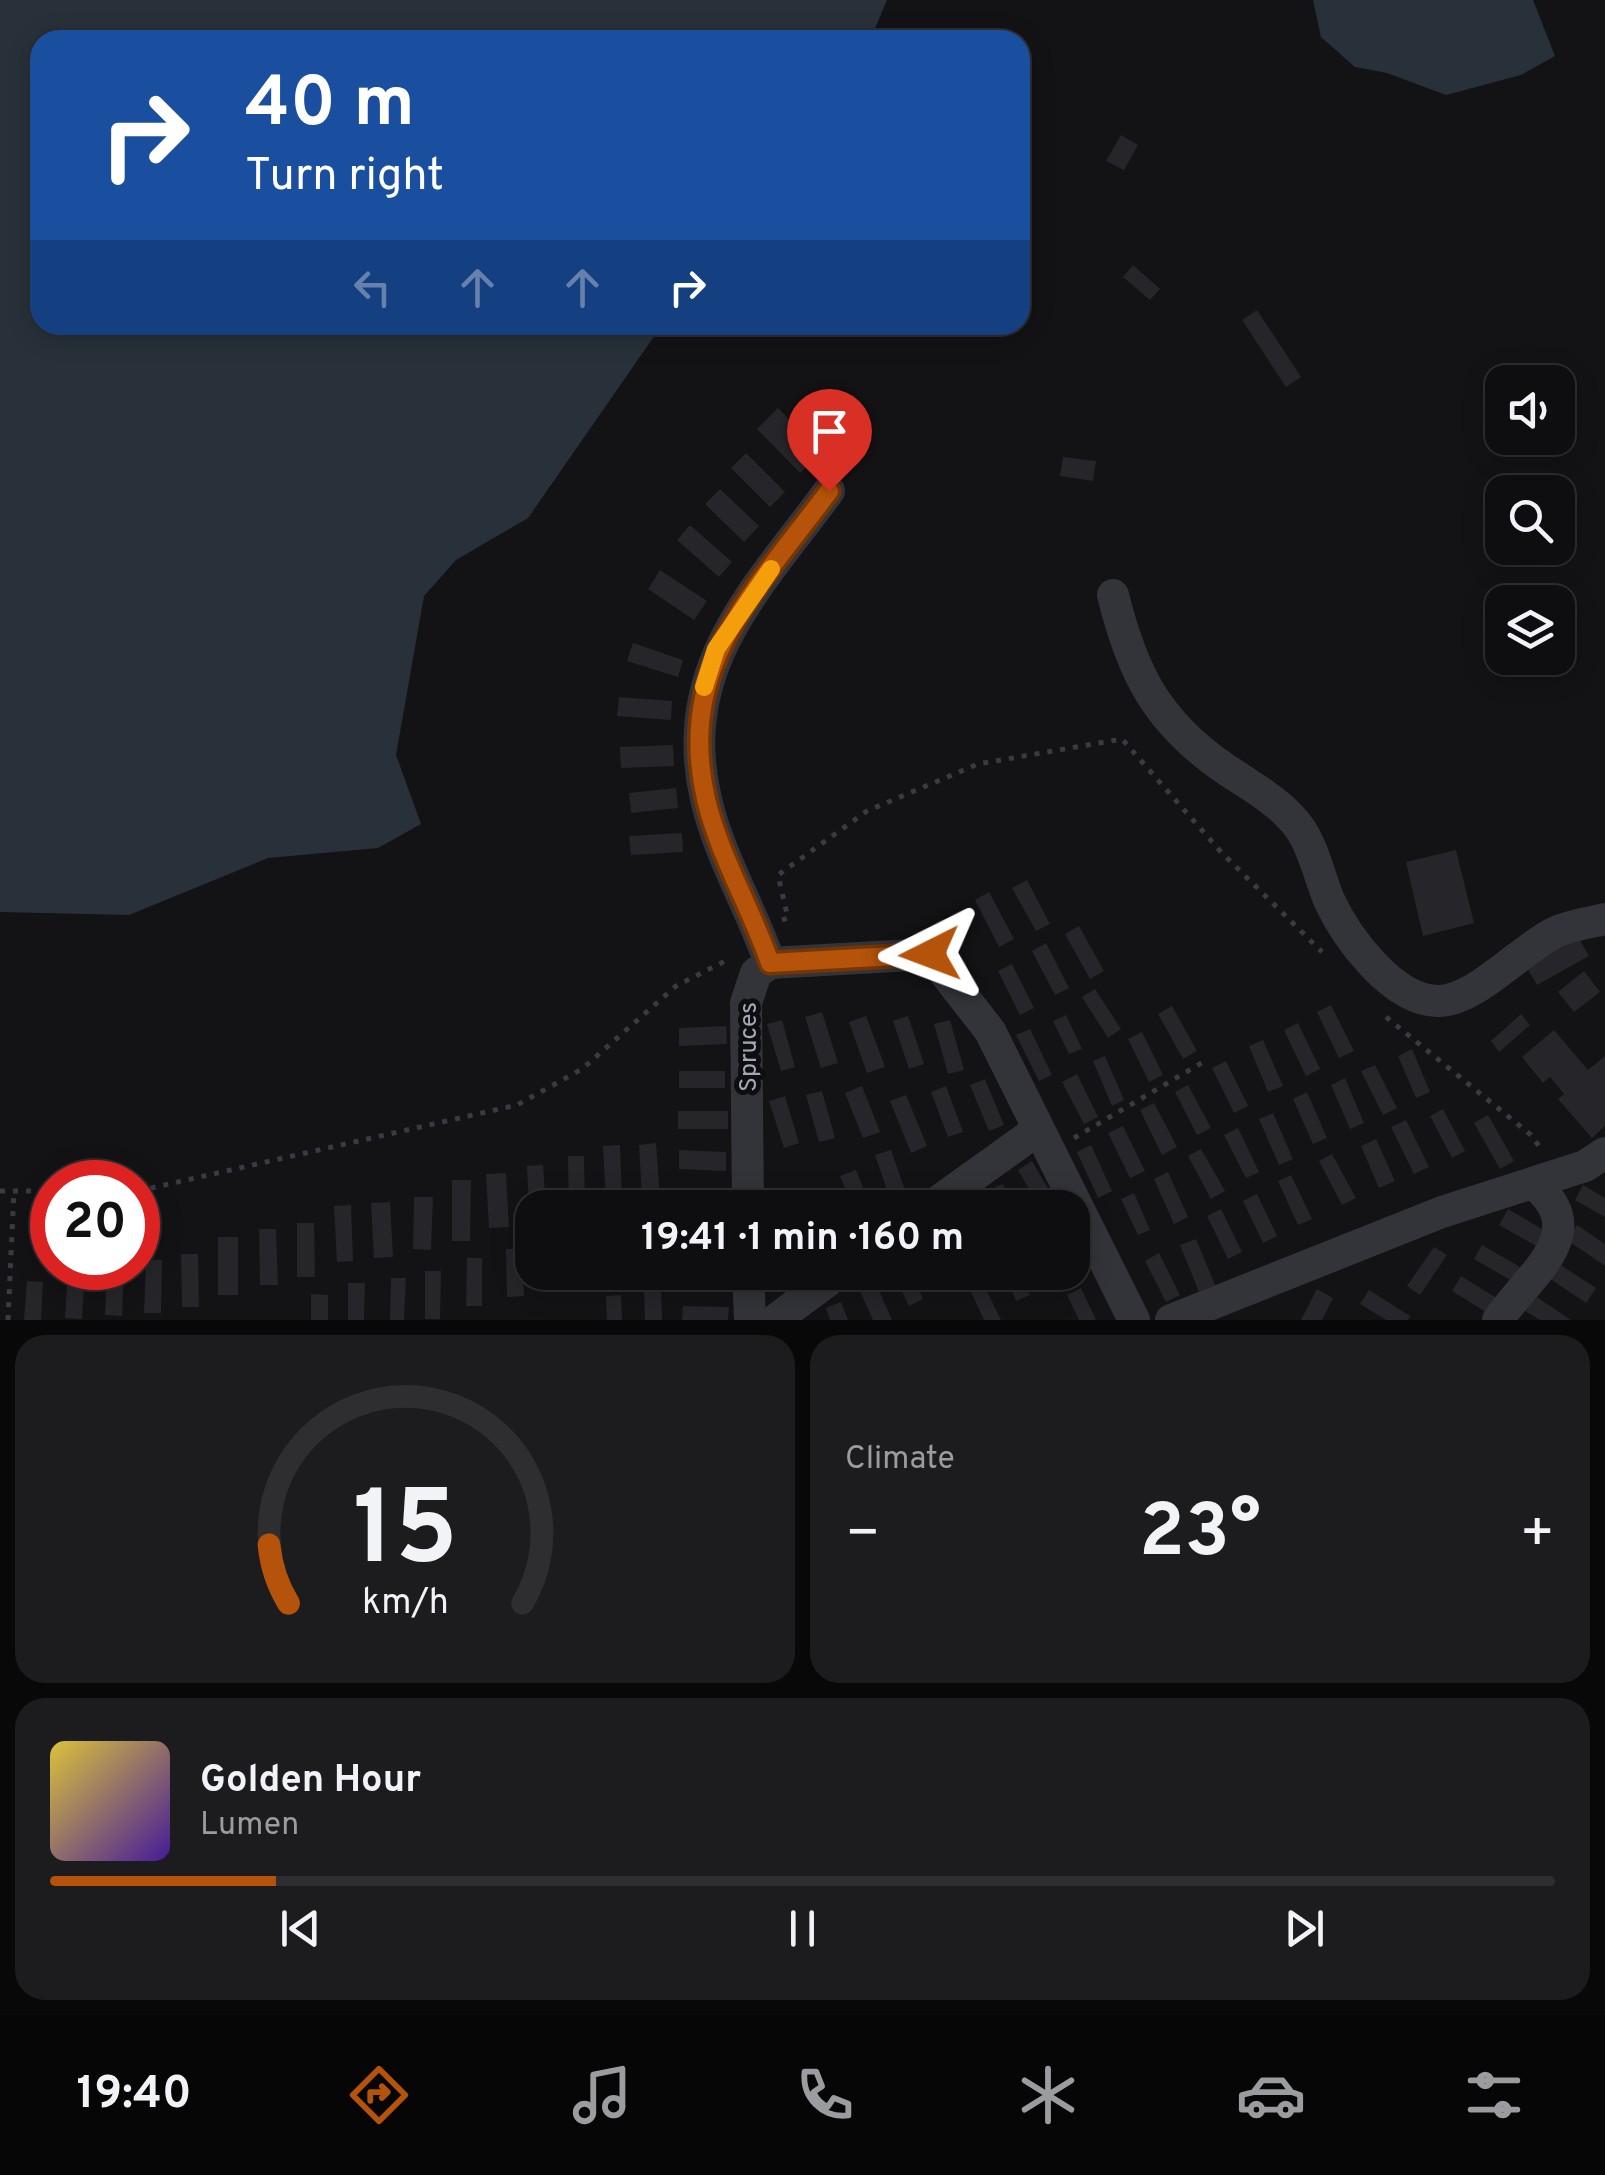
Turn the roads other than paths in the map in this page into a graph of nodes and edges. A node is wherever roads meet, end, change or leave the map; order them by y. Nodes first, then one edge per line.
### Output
1 (829, 491) dead end
2 (1112, 594) dead end
3 (1605, 918) edge
4 (770, 963) junction
5 (1044, 1140) junction
6 (1605, 1153) edge
7 (1534, 1184) junction
8 (748, 1190) edge
9 (959, 1190) edge
10 (749, 1290) edge
11 (816, 1290) edge
12 (750, 1320) edge
13 (775, 1320) edge
14 (1134, 1320) edge
15 (1171, 1320) edge
16 (1498, 1320) edge

1 - 4 lane
2 - 3 lane
4 - 5 lane
4 - 8 lane, Spruces
5 - 9 lane
5 - 14 lane
6 - 7 lane
7 - 15 lane
7 - 16 lane
10 - 12 lane
11 - 13 lane

